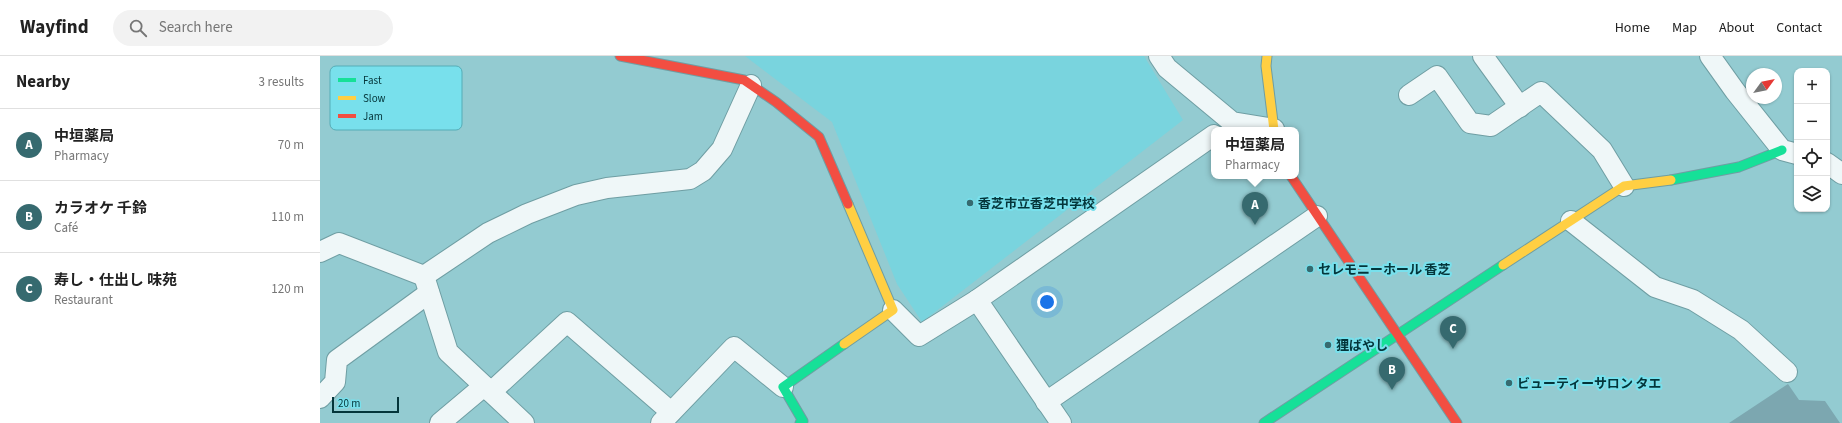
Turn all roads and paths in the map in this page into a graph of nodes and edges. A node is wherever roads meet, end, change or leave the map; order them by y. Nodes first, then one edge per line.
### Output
1 (620, 56) edge
2 (1159, 56) edge
3 (1483, 56) edge
4 (1710, 56) edge
5 (1271, 59) edge
6 (751, 85) junction
7 (1409, 94) dead end
8 (1520, 107) junction
9 (1227, 126) edge
10 (1239, 127) edge
11 (1274, 127) edge
12 (1211, 137) edge
13 (1789, 152) edge
14 (1830, 165) edge
15 (1842, 174) edge
16 (1293, 179) edge
17 (1624, 186) junction
18 (1317, 216) junction
19 (1571, 221) junction
20 (320, 252) edge
21 (427, 285) junction
22 (977, 300) junction
23 (893, 310) junction
24 (1398, 335) junction
25 (1787, 372) dead end
26 (783, 387) junction
27 (487, 389) junction
28 (320, 398) edge
29 (1046, 402) junction
30 (666, 418) edge
31 (440, 423) edge
32 (524, 423) edge
33 (800, 423) edge
34 (1061, 423) edge
35 (1264, 423) edge
36 (1457, 423) edge

1 - 6 street
2 - 9 street
3 - 8 street
4 - 13 street
5 - 11 street
6 - 21 street
6 - 23 street
7 - 8 street
8 - 17 street
9 - 10 street
12 - 22 street
13 - 17 street
14 - 15 street
16 - 18 street
17 - 19 street
18 - 24 street
18 - 29 street
19 - 24 street
19 - 25 street
20 - 21 street
21 - 27 street
21 - 28 street
22 - 23 street
22 - 29 street
23 - 26 street
24 - 35 street
24 - 36 street
26 - 30 street
26 - 33 street
27 - 30 street
27 - 31 street
27 - 32 street
29 - 34 street

